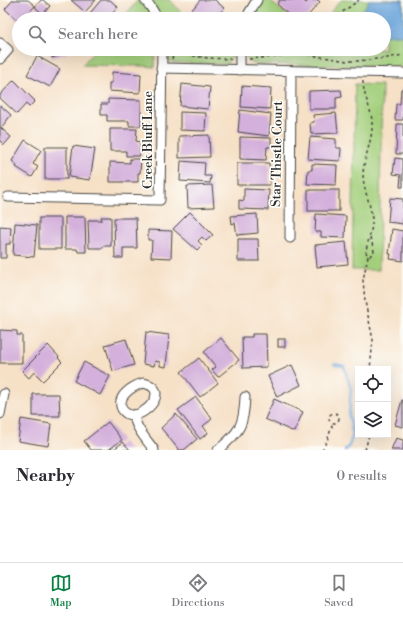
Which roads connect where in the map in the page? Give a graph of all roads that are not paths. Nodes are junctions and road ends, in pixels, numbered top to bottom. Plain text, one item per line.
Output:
1 (145, 0) edge
2 (257, 0) edge
3 (154, 12) edge
4 (251, 12) edge
5 (0, 43) edge
6 (162, 56) edge
7 (240, 56) edge
8 (0, 59) edge
9 (161, 68) junction
10 (240, 70) junction
11 (291, 71) junction
12 (403, 73) edge
13 (8, 198) dead end
14 (290, 238) dead end
15 (4, 394) dead end
16 (245, 397) dead end
17 (0, 414) edge
18 (134, 416) dead end
19 (154, 450) edge
20 (218, 450) edge

1 - 3 street
2 - 4 street
5 - 8 street
6 - 9 street, Creek Bluff Lane
7 - 10 street
9 - 10 street
9 - 13 street, Creek Bluff Lane
10 - 11 street
11 - 12 street
11 - 14 street, Star Thistle Court
15 - 17 street
16 - 20 street
18 - 19 street

